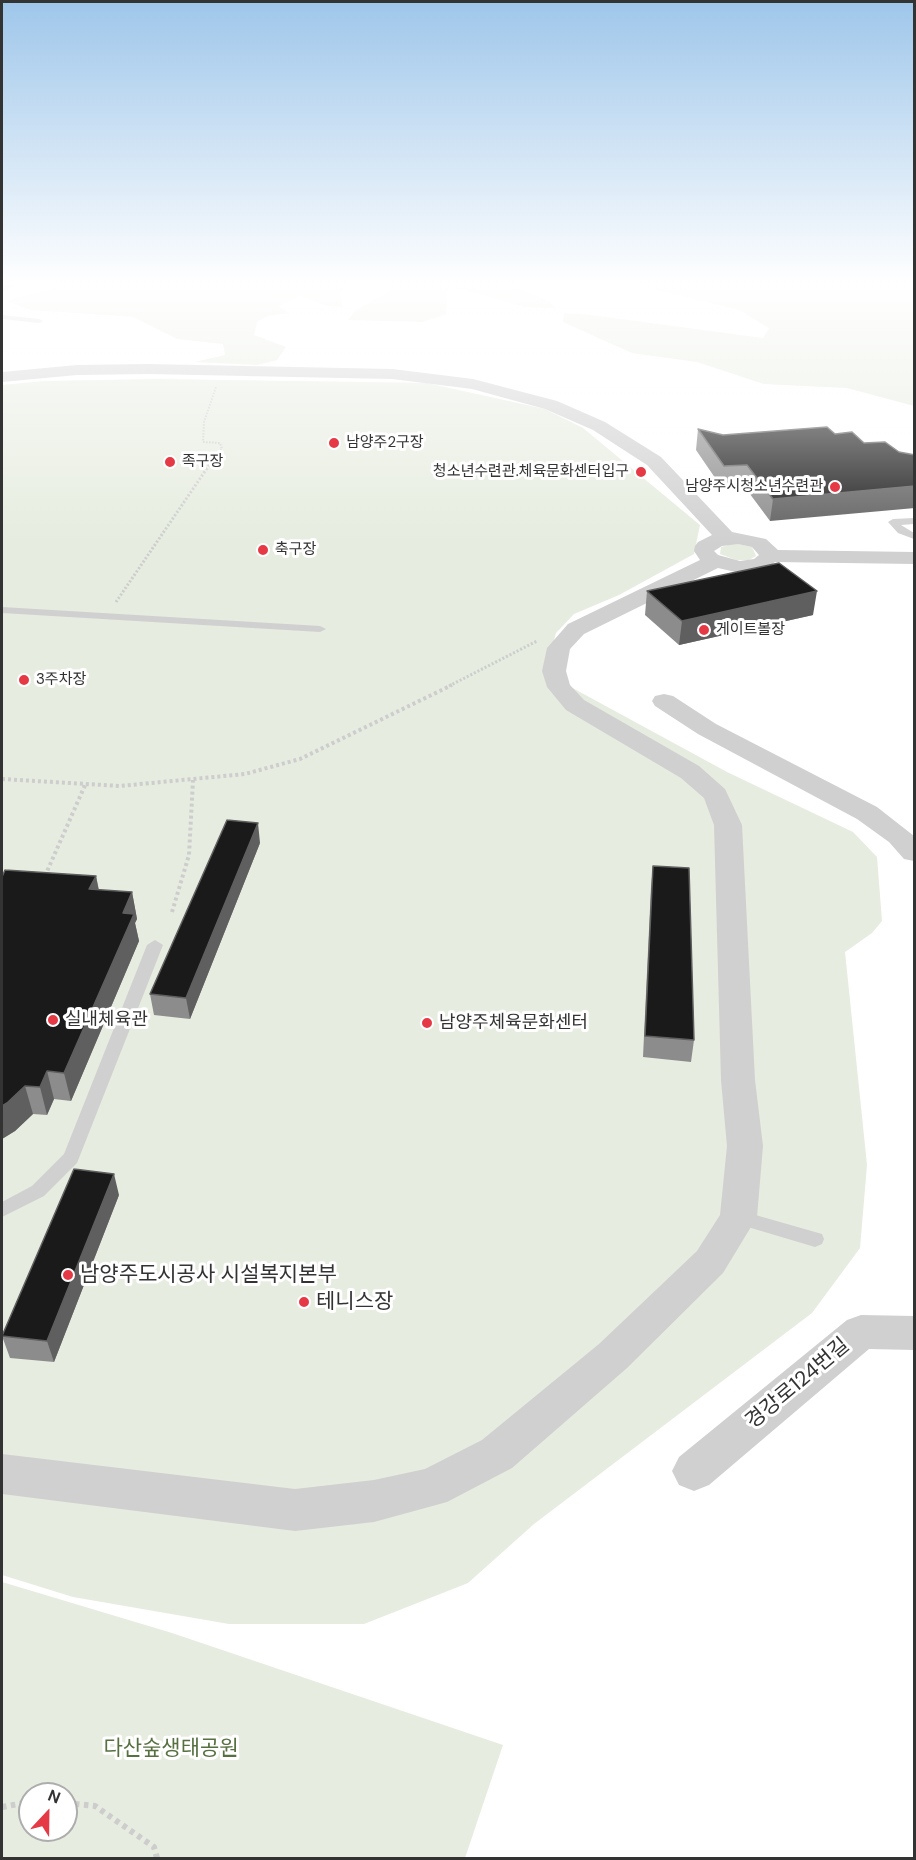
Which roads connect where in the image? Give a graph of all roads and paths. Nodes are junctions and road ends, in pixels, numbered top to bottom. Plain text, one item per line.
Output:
1 (226, 371) edge
2 (58, 372) edge
3 (270, 372) edge
4 (2, 377) edge
5 (915, 521) edge
6 (915, 536) edge
7 (721, 550) junction
8 (770, 556) junction
9 (915, 558) edge
10 (2, 610) edge
11 (106, 618) junction
12 (320, 629) dead end
13 (563, 643) junction
14 (664, 701) dead end
15 (2, 778) edge
16 (193, 780) junction
17 (86, 783) junction
18 (915, 853) edge
19 (40, 886) edge
20 (172, 912) dead end
21 (155, 945) dead end
22 (2, 1210) edge
23 (738, 1217) junction
24 (815, 1239) dead end
25 (915, 1333) edge
26 (694, 1471) dead end
27 (2, 1474) edge
28 (18, 1804) edge
29 (78, 1804) edge
30 (2, 1807) edge
31 (157, 1858) edge

1 - 11 path
2 - 4 street
3 - 7 street
5 - 6 lane
7 - 8 street
7 - 8 street
7 - 13 street
8 - 9 street
10 - 11 lane
11 - 12 lane
13 - 16 path
13 - 23 street
14 - 18 street
15 - 17 path
16 - 17 path
16 - 20 path
17 - 19 path
21 - 22 lane
23 - 24 lane
23 - 27 street
25 - 26 street, 경강로124번길
28 - 30 path
29 - 31 path

